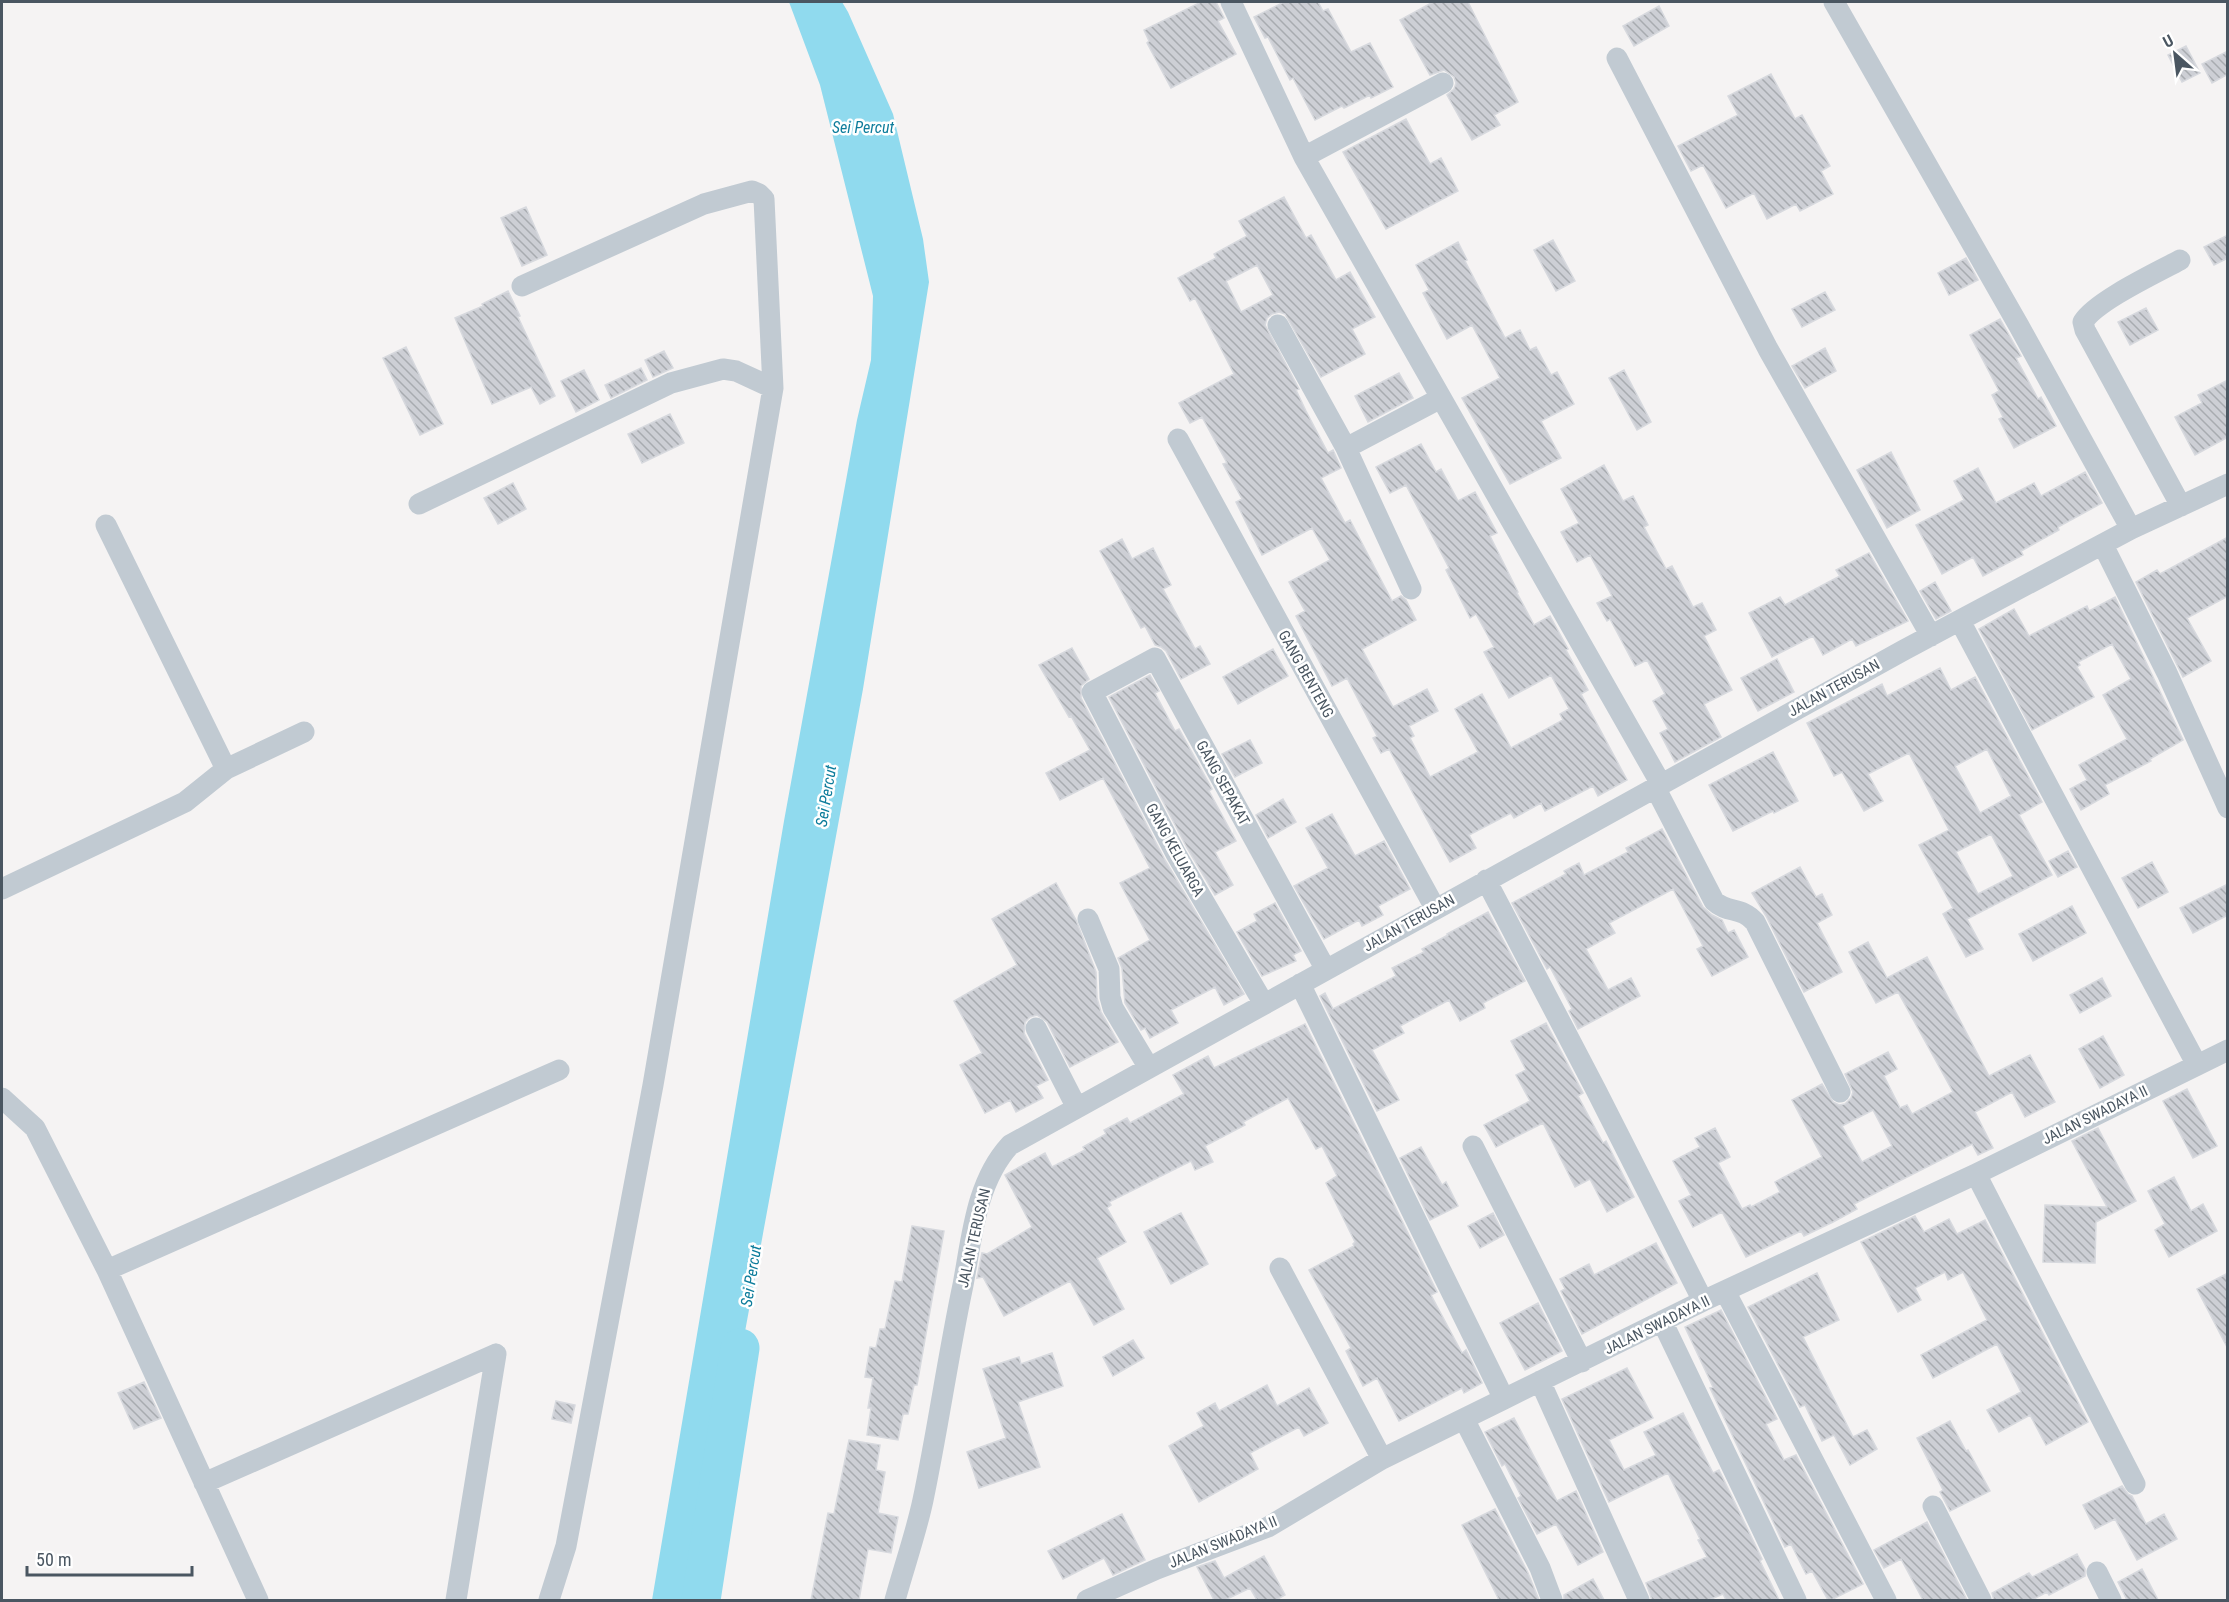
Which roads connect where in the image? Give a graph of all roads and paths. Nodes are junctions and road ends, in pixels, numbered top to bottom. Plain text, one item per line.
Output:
1 (1231, 2) edge
2 (1834, 2) edge
3 (1617, 58) dead end
4 (1443, 83) dead end
5 (1304, 157) junction
6 (2180, 260) dead end
7 (522, 286) dead end
8 (1278, 325) dead end
9 (773, 388) junction
10 (1441, 398) junction
11 (1178, 439) dead end
12 (1346, 448) junction
13 (2228, 484) edge
14 (419, 504) dead end
15 (2181, 506) junction
16 (106, 525) dead end
17 (2131, 529) junction
18 (2103, 545) junction
19 (1411, 589) dead end
20 (1960, 621) junction
21 (1931, 636) junction
22 (1092, 692) joint
23 (304, 732) dead end
24 (226, 769) junction
25 (1658, 786) junction
26 (2228, 808) edge
27 (1486, 880) junction
28 (2, 889) edge
29 (1435, 908) junction
30 (1088, 919) dead end
31 (1326, 970) junction
32 (1300, 984) junction
33 (1264, 1004) junction
34 (1036, 1028) dead end
35 (2228, 1050) edge
36 (2197, 1065) junction
37 (1149, 1068) junction
38 (559, 1070) dead end
39 (1840, 1092) dead end
40 (2, 1098) edge
41 (1077, 1108) junction
42 (1473, 1146) dead end
43 (1976, 1174) junction
44 (1280, 1268) dead end
45 (107, 1270) junction
46 (1725, 1292) junction
47 (1703, 1301) junction
48 (1662, 1321) junction
49 (1582, 1362) junction
50 (1540, 1381) junction
51 (1504, 1399) junction
52 (1464, 1419) junction
53 (1382, 1460) junction
54 (204, 1483) junction
55 (2135, 1484) dead end
56 (1933, 1506) dead end
57 (2097, 1572) dead end
58 (258, 1600) edge
59 (456, 1600) edge
60 (549, 1600) edge
61 (895, 1600) edge
62 (1087, 1600) edge
63 (1552, 1600) edge
64 (1639, 1600) edge
65 (1796, 1600) edge
66 (1886, 1600) edge
67 (1981, 1600) edge
68 (2111, 1600) edge

1 - 5 street
2 - 17 street
3 - 21 street
4 - 5 street
5 - 10 street
6 - 15 street
7 - 9 street
8 - 12 street
9 - 14 street
9 - 60 street
10 - 12 street
10 - 25 street
11 - 29 street, GANG BENTENG
12 - 19 street
13 - 15 street, JALAN TERUSAN
15 - 17 street, JALAN TERUSAN
16 - 24 street
17 - 18 street, JALAN TERUSAN
18 - 20 street, JALAN TERUSAN
18 - 26 street
20 - 21 street, JALAN TERUSAN
20 - 36 street
21 - 25 street, JALAN TERUSAN
22 - 31 street, GANG SEPAKAT
22 - 33 street, GANG KELUARGA
23 - 24 street
24 - 28 street
25 - 27 street, JALAN TERUSAN
25 - 39 street
27 - 29 street, JALAN TERUSAN
27 - 47 street
29 - 31 street, JALAN TERUSAN
30 - 37 street
31 - 32 street, JALAN TERUSAN
32 - 33 street, JALAN TERUSAN
32 - 51 street
33 - 37 street, JALAN TERUSAN
34 - 41 street
35 - 36 street, JALAN SWADAYA II
36 - 43 street, JALAN SWADAYA II
37 - 41 street, JALAN TERUSAN
38 - 45 street
40 - 45 street
41 - 61 street, JALAN TERUSAN
42 - 49 street
43 - 46 street, JALAN SWADAYA II
43 - 55 street
44 - 53 street
45 - 54 street
46 - 47 street, JALAN SWADAYA II
46 - 66 street
47 - 48 street, JALAN SWADAYA II
48 - 49 street, JALAN SWADAYA II
48 - 65 street
49 - 50 street, JALAN SWADAYA II
50 - 51 street, JALAN SWADAYA II
50 - 64 street
51 - 52 street, JALAN SWADAYA II
52 - 53 street, JALAN SWADAYA II
52 - 63 street
53 - 62 street, JALAN SWADAYA II
54 - 58 street
54 - 59 street
56 - 67 street
57 - 68 street

